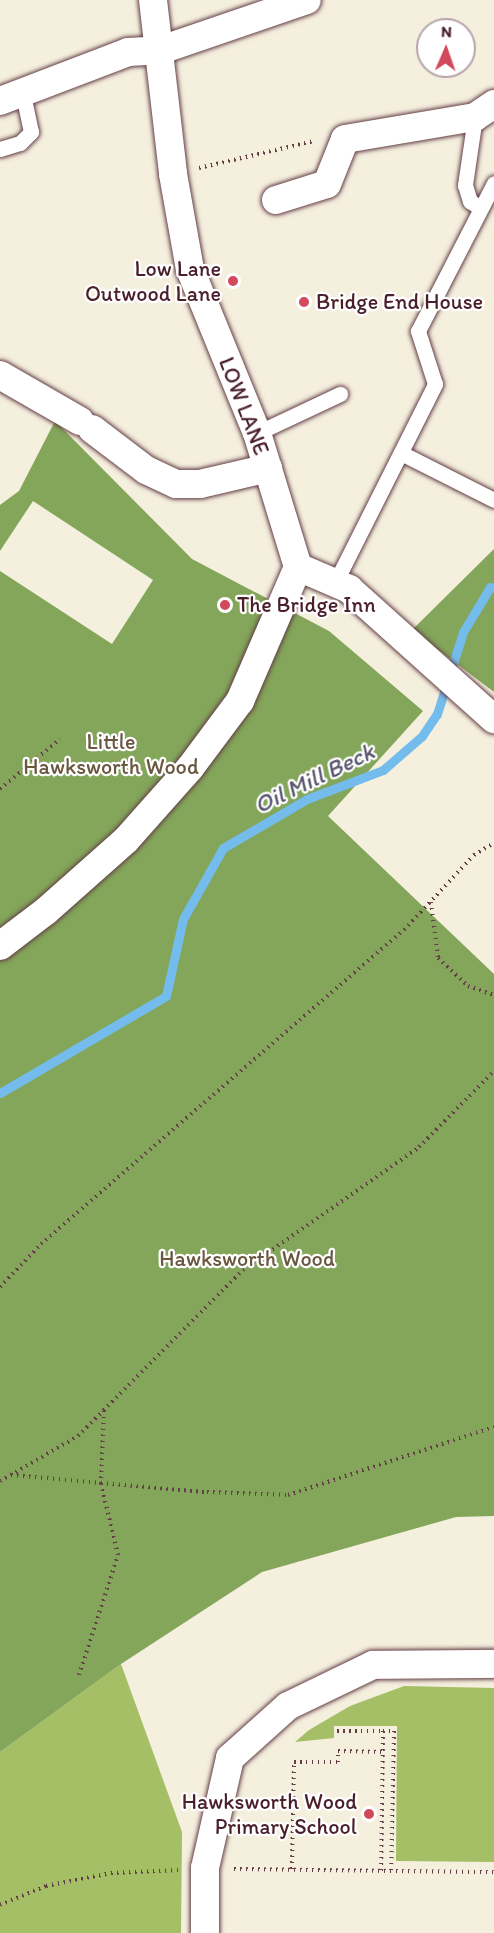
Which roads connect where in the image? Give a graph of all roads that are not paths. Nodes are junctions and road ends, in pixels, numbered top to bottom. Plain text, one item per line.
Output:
1 (153, 0) edge
2 (307, 0) edge
3 (161, 50) junction
4 (12, 97) edge
5 (485, 110) edge
6 (0, 149) edge
7 (494, 183) edge
8 (276, 200) dead end
9 (480, 208) junction
10 (0, 375) edge
11 (340, 394) dead end
12 (257, 433) junction
13 (401, 453) junction
14 (268, 468) junction
15 (494, 500) edge
16 (298, 567) junction
17 (335, 583) junction
18 (488, 713) edge
19 (0, 946) edge
20 (494, 1664) edge
21 (205, 1933) edge

1 - 3 street, LOW LANE
2 - 3 street
3 - 4 street
3 - 12 street, LOW LANE
4 - 6 lane
5 - 8 street
5 - 9 lane
7 - 9 lane
9 - 13 lane
10 - 14 street
11 - 12 lane
12 - 14 street, LOW LANE
13 - 15 lane
13 - 17 lane
14 - 16 street, LOW LANE
16 - 17 street
16 - 19 street
17 - 18 street
20 - 21 street

